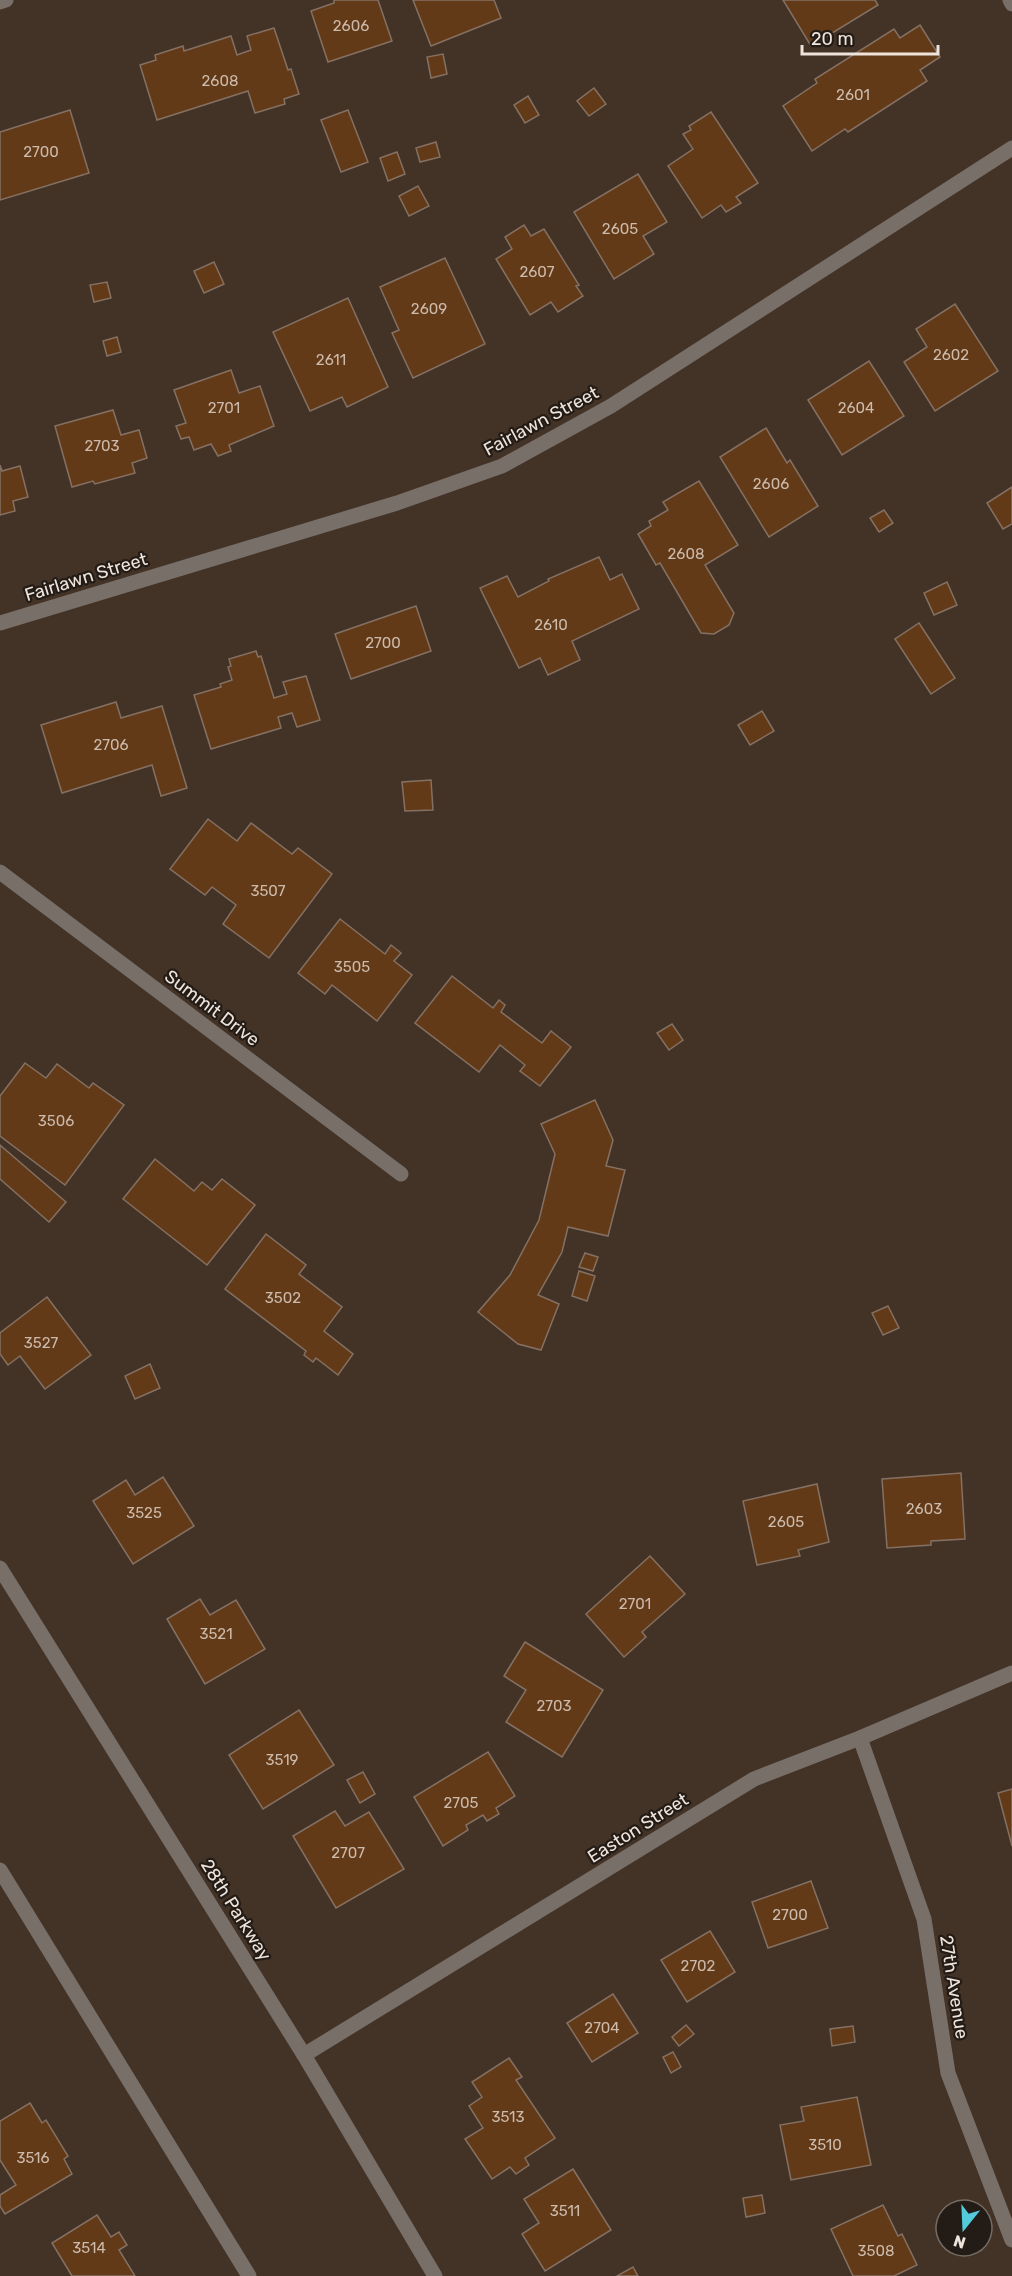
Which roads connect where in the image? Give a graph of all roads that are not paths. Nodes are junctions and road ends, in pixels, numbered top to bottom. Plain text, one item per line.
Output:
1 (6, 0) edge
2 (0, 2) edge
3 (1012, 148) edge
4 (0, 623) edge
5 (0, 872) edge
6 (401, 1174) dead end
7 (0, 1568) edge
8 (1012, 1673) edge
9 (860, 1738) junction
10 (0, 1870) edge
11 (304, 2055) junction
12 (1012, 2240) edge
13 (249, 2276) edge
14 (435, 2276) edge

1 - 2 street
3 - 4 street, Fairlawn Street
5 - 6 street, Summit Drive
7 - 11 street, 28th Parkway
8 - 9 street, Easton Street
9 - 11 street, Easton Street
9 - 12 street, 27th Avenue
10 - 13 street
11 - 14 street, 28th Parkway

